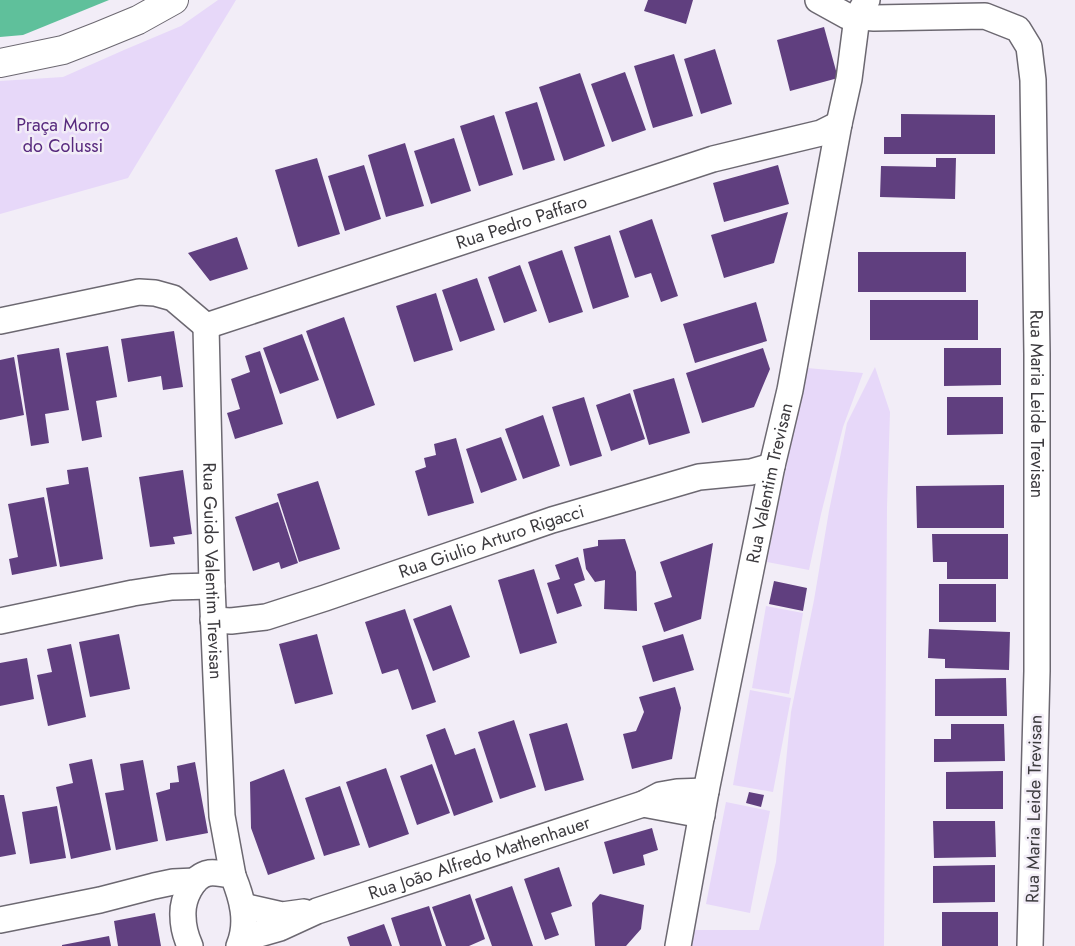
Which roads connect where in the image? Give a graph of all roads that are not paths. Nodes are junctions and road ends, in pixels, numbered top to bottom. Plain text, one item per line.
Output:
1 (174, 0) edge
2 (818, 0) edge
3 (862, 9) edge
4 (0, 63) edge
5 (839, 124) junction
6 (0, 321) edge
7 (206, 326) junction
8 (772, 466) junction
9 (212, 586) junction
10 (213, 620) junction
11 (0, 621) edge
12 (706, 791) junction
13 (643, 804) junction
14 (702, 815) junction
15 (222, 816) junction
16 (232, 876) junction
17 (201, 877) junction
18 (100, 900) junction
19 (243, 906) junction
20 (317, 911) junction
21 (183, 915) junction
22 (0, 920) edge
23 (241, 943) edge
24 (190, 946) edge
25 (678, 946) edge
26 (1030, 946) edge

1 - 4 street
2 - 3 street, Rua Maria Leide Trevisan
3 - 5 street, Rua Valentim Trevisan
3 - 26 street, Rua Maria Leide Trevisan
5 - 7 street, Rua Pedro Paffaro
5 - 8 street, Rua Valentim Trevisan
6 - 7 street
7 - 9 street, Rua Guido Valentim Trevisan
8 - 10 street, Rua Giulio Arturo Rigacci
8 - 12 street, Rua Valentim Trevisan
9 - 10 street, Rua Guido Valentim Trevisan
9 - 11 street
10 - 15 street, Rua Guido Valentim Trevisan
12 - 13 street, Rua João Alfredo Mathenhauer
12 - 14 street, Rua Valentim Trevisan
13 - 14 street, Rua João Alfredo Mathenhauer
13 - 20 street, Rua João Alfredo Mathenhauer
14 - 25 street, Rua Valentim Trevisan
15 - 16 street, Rua Guido Valentim Trevisan
15 - 17 street, Rua Guido Valentim Trevisan
16 - 17 street
16 - 19 street, Rua Guido Valentim Trevisan
17 - 18 street
17 - 21 street, Rua Guido Valentim Trevisan
18 - 21 street
18 - 22 street
19 - 20 street, Rua João Alfredo Mathenhauer
19 - 23 street, Rua Guido Valentim Trevisan
20 - 23 street, Rua João Alfredo Mathenhauer
21 - 24 street

